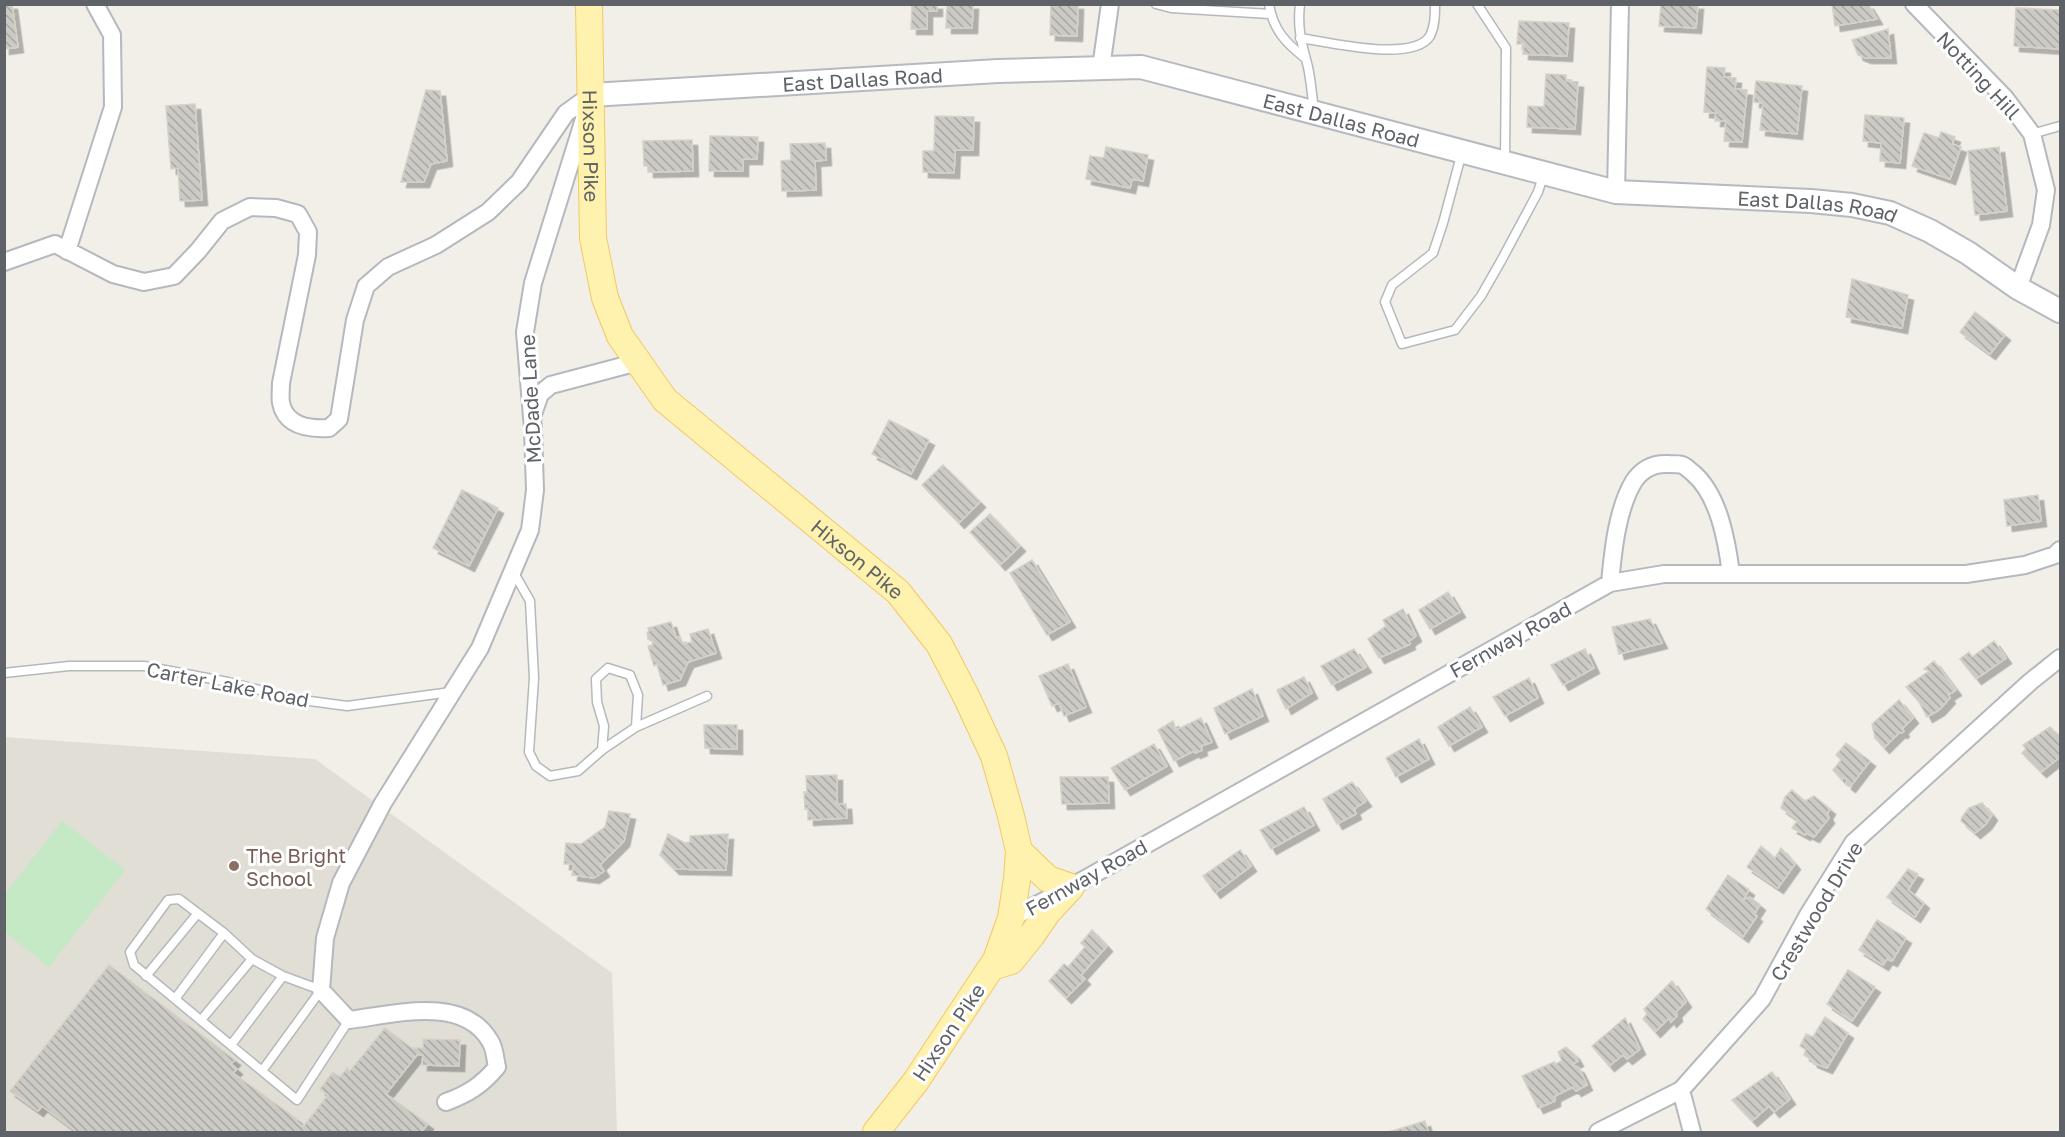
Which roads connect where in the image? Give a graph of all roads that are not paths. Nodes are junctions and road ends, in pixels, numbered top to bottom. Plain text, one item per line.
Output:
1 (95, 4) edge
2 (589, 4) edge
3 (1110, 4) edge
4 (1156, 4) edge
5 (1269, 4) edge
6 (1299, 4) edge
7 (1436, 4) edge
8 (1477, 4) edge
9 (1620, 4) edge
10 (1914, 4) edge
11 (1270, 14) junction
12 (1300, 38) junction
13 (1305, 58) junction
14 (1101, 68) junction
15 (591, 95) junction
16 (1314, 112) junction
17 (2061, 126) edge
18 (2032, 134) junction
19 (1462, 151) junction
20 (1505, 162) junction
21 (1544, 173) junction
22 (1616, 192) junction
23 (67, 251) junction
24 (4, 262) edge
25 (2018, 288) junction
26 (2061, 311) edge
27 (638, 362) junction
28 (532, 416) junction
29 (2061, 550) edge
30 (514, 573) junction
31 (1731, 574) junction
32 (1610, 583) junction
33 (2061, 658) edge
34 (4, 673) edge
35 (452, 692) junction
36 (707, 696) dead end
37 (636, 727) junction
38 (602, 750) junction
39 (1019, 851) junction
40 (1071, 887) junction
41 (198, 914) junction
42 (1011, 918) junction
43 (224, 933) junction
44 (252, 959) junction
45 (992, 967) junction
46 (146, 976) junction
47 (283, 976) junction
48 (321, 990) junction
49 (175, 999) junction
50 (201, 1020) junction
51 (349, 1020) junction
52 (231, 1045) junction
53 (262, 1071) junction
54 (1681, 1090) junction
55 (446, 1102) dead end
56 (876, 1132) edge
57 (1598, 1132) edge
58 (1692, 1132) edge

1 - 23 street
2 - 15 main road, Hixson Pike
3 - 14 street
4 - 11 lane
5 - 11 lane
6 - 12 lane
7 - 12 lane
8 - 20 lane
9 - 22 street
10 - 18 street, Notting Hill
11 - 13 lane
12 - 13 lane
13 - 16 lane
14 - 15 street, East Dallas Road
14 - 16 street, East Dallas Road
15 - 23 street
15 - 27 main road, Hixson Pike
15 - 28 street, McDade Lane
16 - 19 street, East Dallas Road
17 - 18 lane
18 - 25 street, Notting Hill
19 - 20 street, East Dallas Road
19 - 21 lane
20 - 21 street, East Dallas Road
21 - 22 street, East Dallas Road
22 - 25 street, East Dallas Road
23 - 24 street
25 - 26 street, East Dallas Road
27 - 28 street
27 - 39 main road, Hixson Pike
28 - 30 street, McDade Lane
29 - 31 street, Fernway Road
30 - 35 street, McDade Lane
30 - 38 lane
31 - 32 street, Fernway Road
31 - 32 street
32 - 40 street, Fernway Road
33 - 54 street, Crestwood Drive
34 - 35 lane, Carter Lake Road
35 - 48 street, McDade Lane
36 - 37 lane
37 - 38 lane
37 - 38 lane
39 - 40 main road
39 - 42 main road, Hixson Pike
40 - 42 street, Fernway Road
40 - 45 main road
41 - 43 lane
41 - 46 lane
41 - 46 lane
42 - 45 main road, Hixson Pike
43 - 44 lane
43 - 49 lane
44 - 47 lane
44 - 50 lane
45 - 56 main road, Hixson Pike
46 - 49 lane
47 - 48 lane
47 - 52 lane
48 - 51 street
48 - 53 lane
49 - 50 lane
50 - 52 lane
51 - 53 lane
51 - 55 street
52 - 53 lane
54 - 57 street, Crestwood Drive
54 - 58 street

